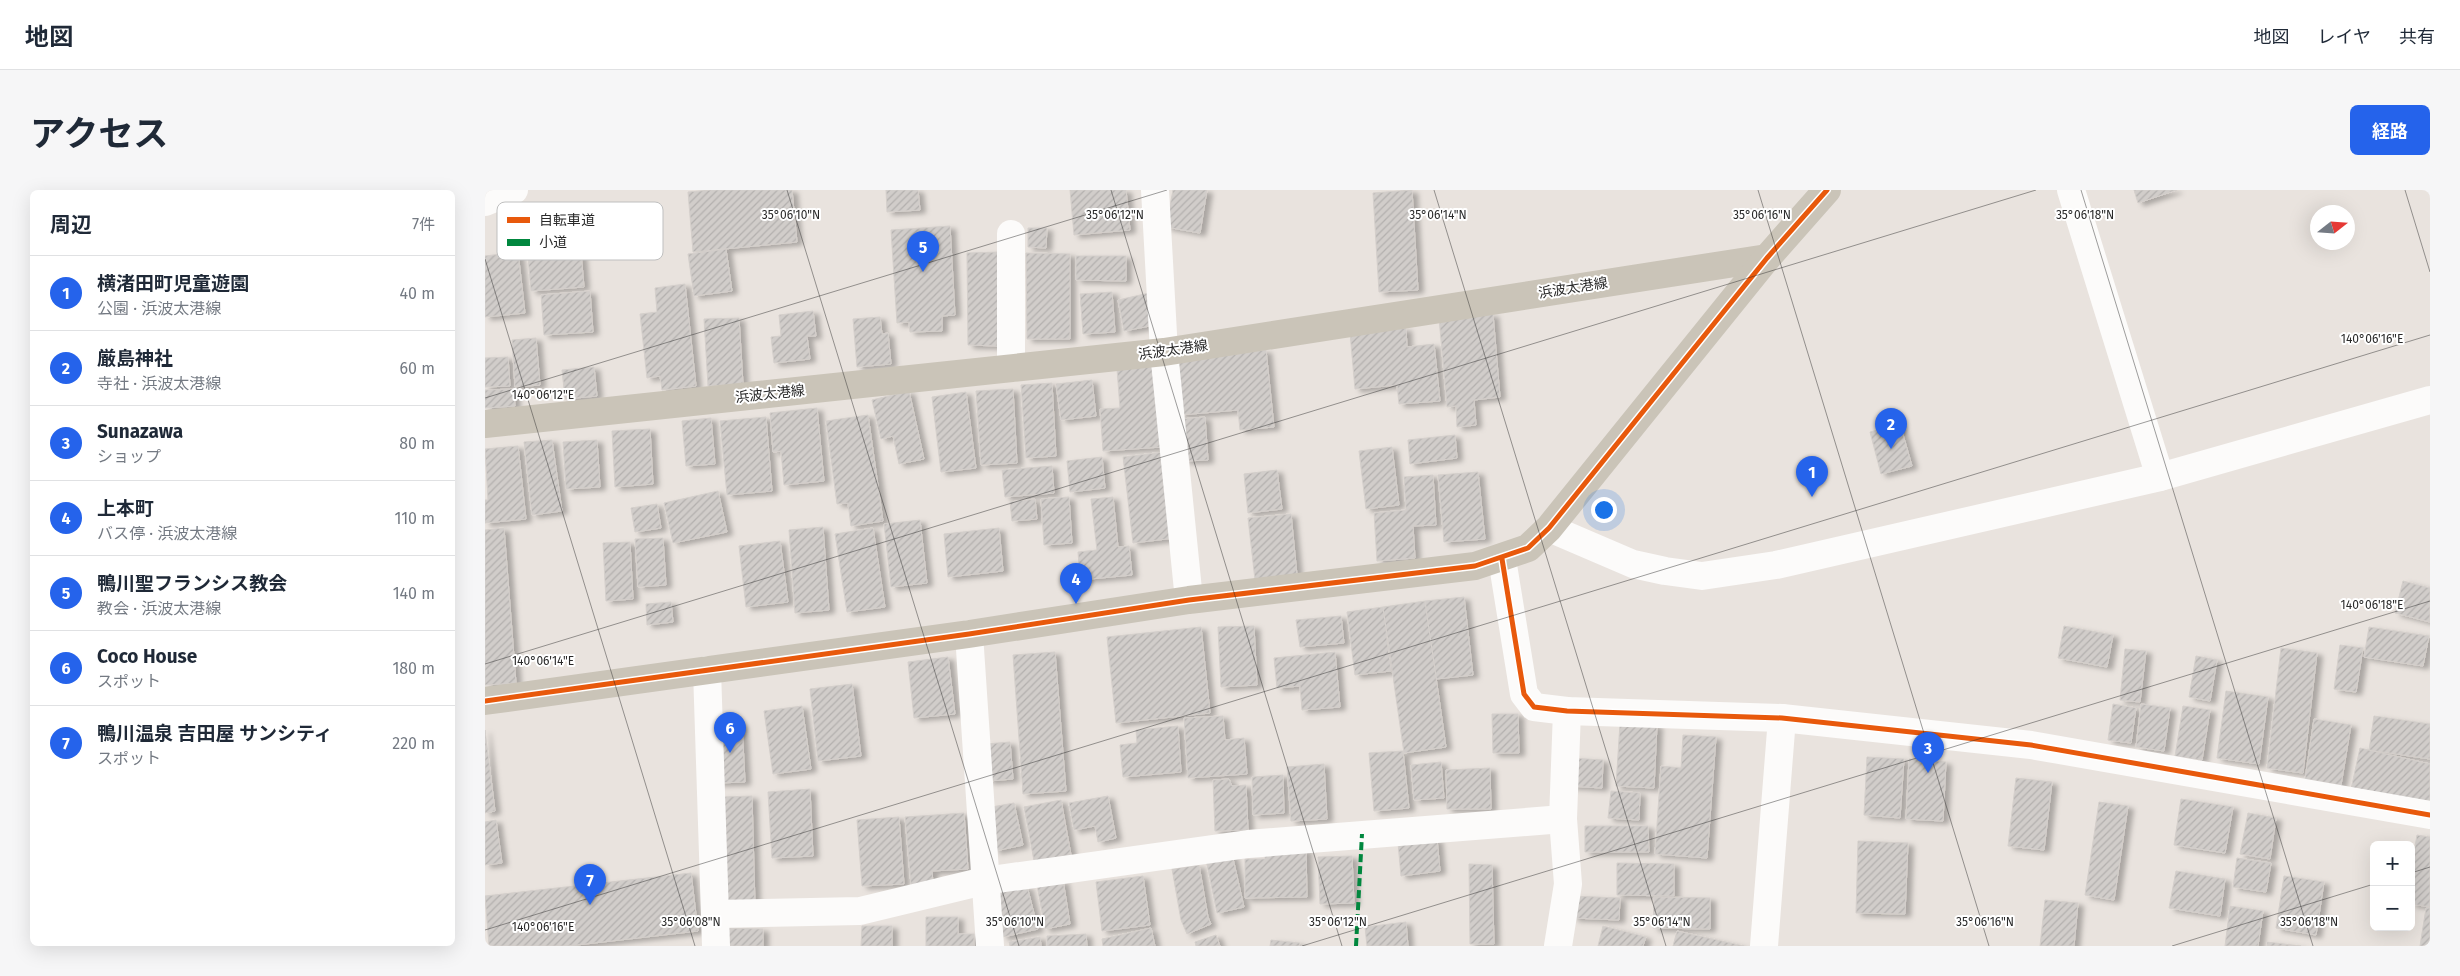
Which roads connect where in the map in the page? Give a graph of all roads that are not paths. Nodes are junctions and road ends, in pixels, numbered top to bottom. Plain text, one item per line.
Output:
1 (514, 190) edge
2 (1155, 190) edge
3 (1827, 190) edge
4 (2071, 190) edge
5 (485, 202) edge
6 (1011, 234) dead end
7 (1767, 258) junction
8 (1164, 352) junction
9 (1011, 368) junction
10 (2430, 400) edge
11 (485, 424) edge
12 (2161, 477) junction
13 (1549, 528) junction
14 (1502, 558) junction
15 (1189, 600) junction
16 (969, 634) junction
17 (707, 670) junction
18 (485, 701) edge
19 (1567, 712) junction
20 (1782, 718) junction
21 (2430, 815) edge
22 (1563, 820) junction
23 (985, 882) junction
24 (716, 914) junction
25 (716, 946) edge
26 (990, 946) edge
27 (1558, 946) edge
28 (1763, 946) edge

1 - 5 street
2 - 8 street
3 - 7 main road
4 - 12 street
6 - 9 street
7 - 8 main road, 浜波太港線
7 - 13 main road
8 - 9 main road, 浜波太港線
8 - 15 street
9 - 11 main road, 浜波太港線
10 - 12 street
12 - 13 street
13 - 14 main road
14 - 15 main road
14 - 19 street
15 - 16 main road
16 - 17 main road
16 - 23 street
17 - 18 main road
17 - 24 street
19 - 20 street
19 - 22 street
20 - 21 street
20 - 28 street
22 - 23 street
22 - 27 street
23 - 24 street
23 - 26 street
24 - 25 street

